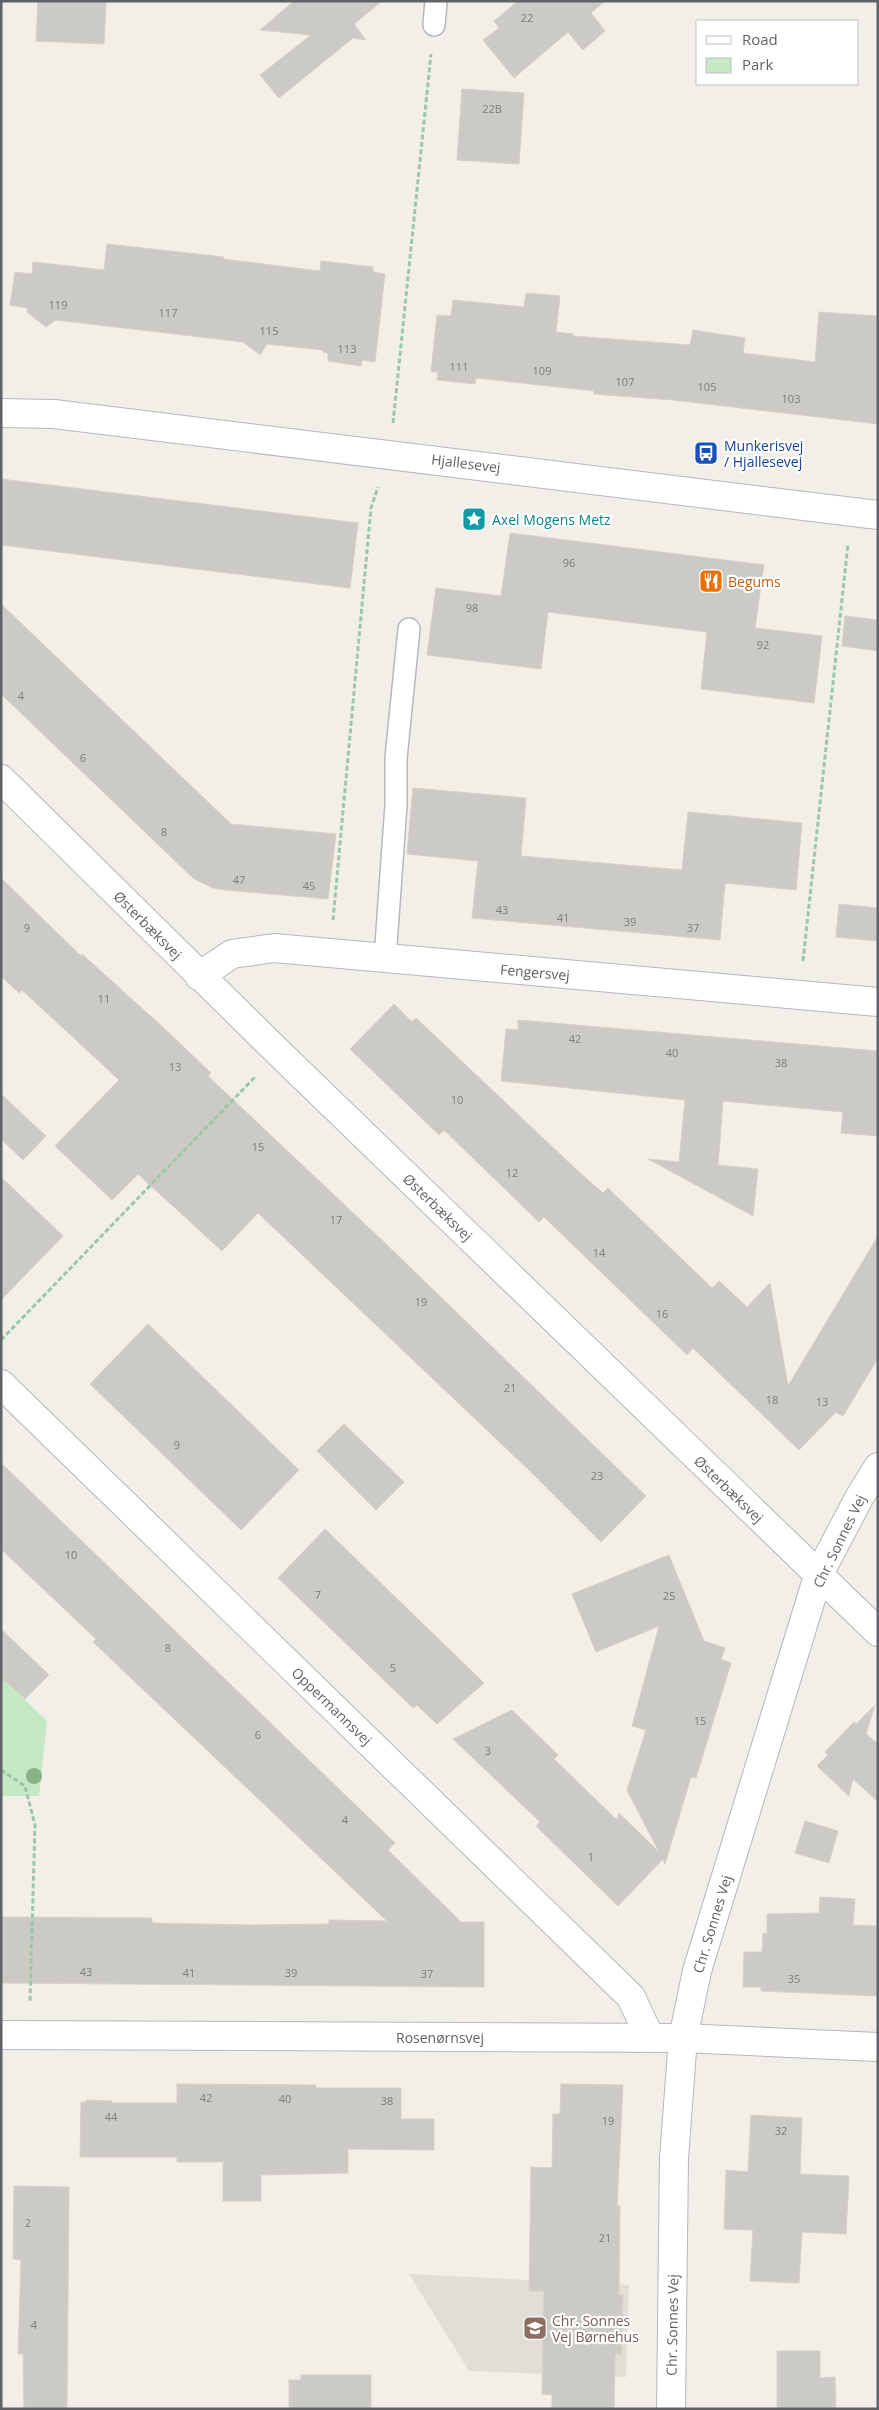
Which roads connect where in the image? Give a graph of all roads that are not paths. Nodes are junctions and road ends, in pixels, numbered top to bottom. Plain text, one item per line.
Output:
1 (436, 1) edge
2 (434, 25) dead end
3 (1, 401) edge
4 (1, 412) edge
5 (54, 414) junction
6 (865, 513) edge
7 (408, 629) dead end
8 (1, 779) edge
9 (385, 959) junction
10 (199, 976) junction
11 (878, 1002) edge
12 (1, 1384) edge
13 (878, 1467) edge
14 (868, 1500) edge
15 (818, 1576) junction
16 (878, 1632) edge
17 (1, 2035) edge
18 (650, 2038) junction
19 (683, 2038) junction
20 (878, 2047) edge
21 (671, 2409) edge

1 - 2 lane
3 - 5 street, Hjallesevej
4 - 5 street, Hjallesevej
5 - 6 street, Hjallesevej
7 - 9 lane
8 - 10 street, Østerbæksvej
9 - 10 street, Fengersvej
9 - 11 street, Fengersvej
10 - 15 street, Østerbæksvej
12 - 18 street, Oppermannsvej
13 - 14 street, Chr. Sonnes Vej
14 - 15 street, Chr. Sonnes Vej
15 - 16 street, Østerbæksvej
15 - 19 street, Chr. Sonnes Vej
17 - 18 street, Rosenørnsvej
18 - 19 street, Rosenørnsvej
19 - 20 street, Rosenørnsvej
19 - 21 street, Chr. Sonnes Vej

